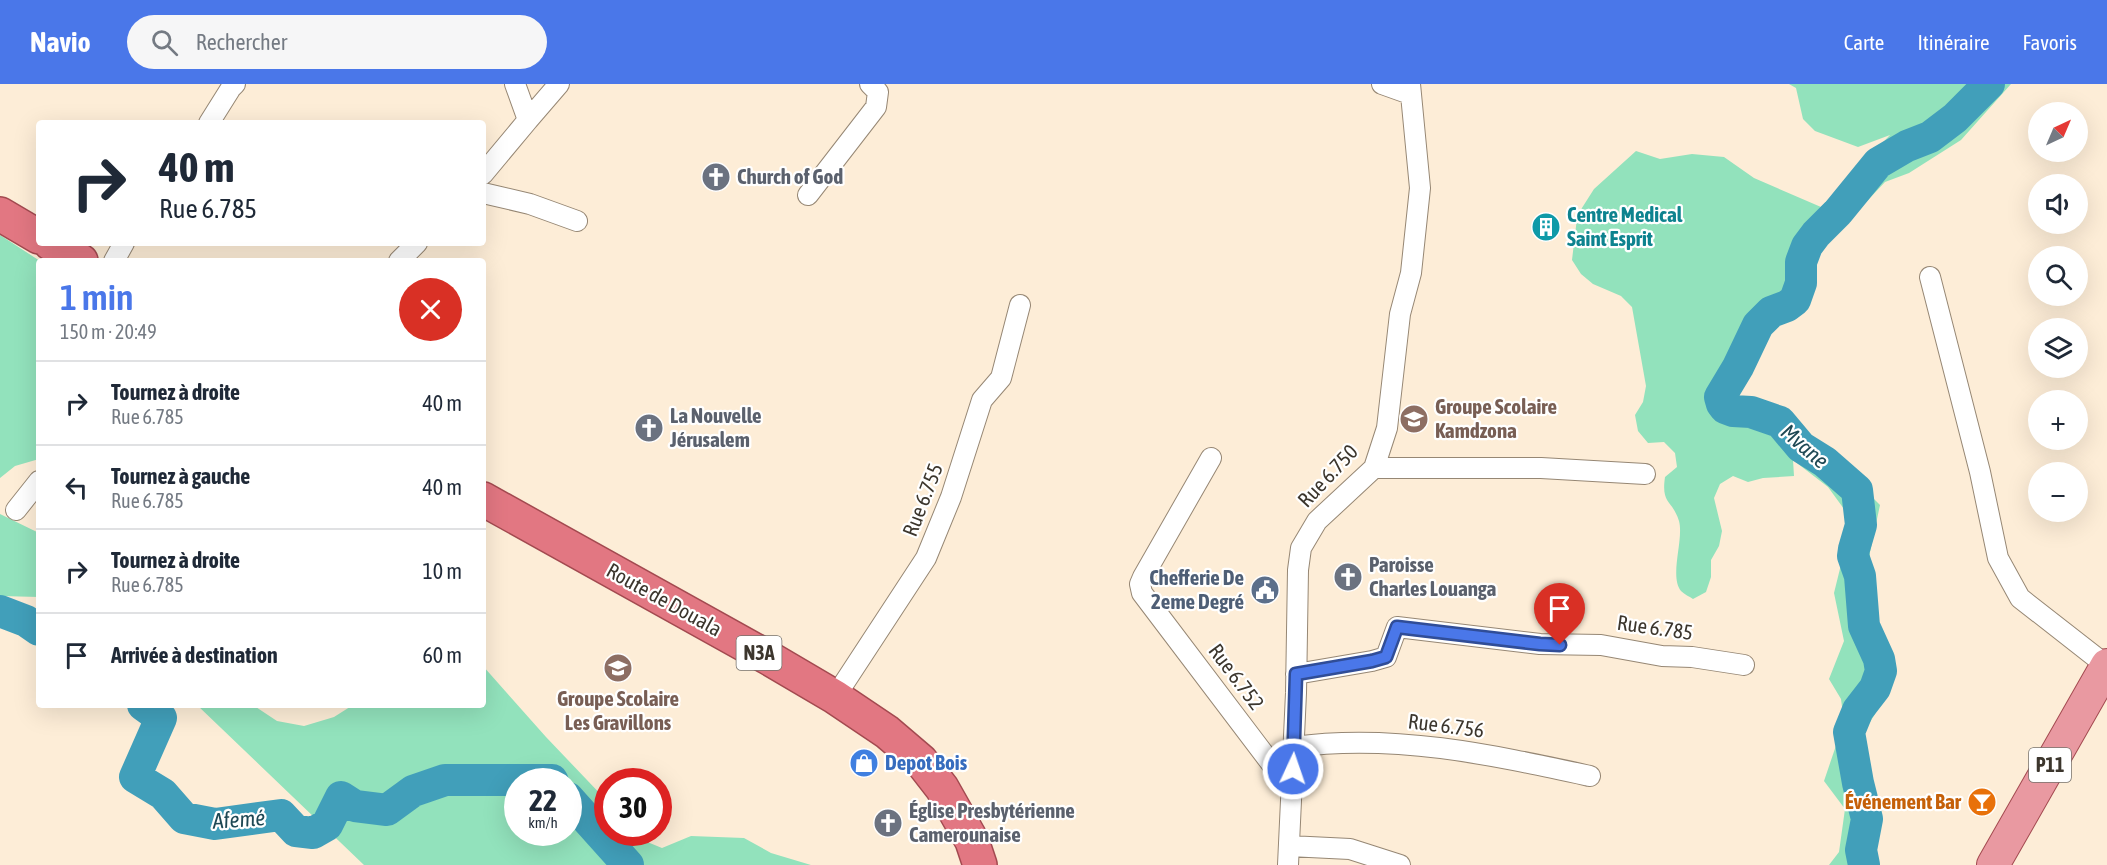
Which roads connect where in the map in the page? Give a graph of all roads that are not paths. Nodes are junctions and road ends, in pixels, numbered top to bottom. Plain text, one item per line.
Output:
1 (235, 84) edge
2 (515, 84) edge
3 (558, 84) edge
4 (870, 84) edge
5 (1382, 84) edge
6 (1410, 89) edge
7 (211, 120) edge
8 (528, 120) junction
9 (486, 170) edge
10 (486, 194) edge
11 (808, 195) dead end
12 (0, 214) edge
13 (577, 221) dead end
14 (36, 235) edge
15 (55, 246) edge
16 (414, 246) edge
17 (76, 258) edge
18 (402, 258) edge
19 (1930, 277) dead end
20 (1020, 305) dead end
21 (1211, 458) dead end
22 (1374, 468) junction
23 (1645, 474) dead end
24 (36, 485) edge
25 (486, 501) edge
26 (16, 510) dead end
27 (1744, 665) dead end
28 (2107, 666) edge
29 (1296, 674) junction
30 (835, 697) junction
31 (1294, 747) junction
32 (1590, 776) dead end
33 (1292, 790) junction
34 (1288, 856) edge
35 (980, 865) edge
36 (1400, 865) edge
37 (1993, 865) edge

1 - 7 street
2 - 8 street
3 - 8 street
4 - 11 street
5 - 6 street
6 - 22 street, Rue 6.750
8 - 9 street
10 - 13 street
12 - 14 highway
15 - 17 highway
16 - 18 street
19 - 28 street
20 - 30 street, Rue 6.755
21 - 33 street, Rue 6.752
22 - 23 street
22 - 29 street, Rue 6.750
24 - 26 street
25 - 30 highway, Route de Douala / N3A
27 - 29 street, Rue 6.785
28 - 37 main road, P11
29 - 31 street, Rue 6.750
30 - 35 highway, Route de Douala / N3A
31 - 32 street, Rue 6.756
31 - 33 street, Rue 6.750
33 - 34 street, Rue 6.750
34 - 36 street

